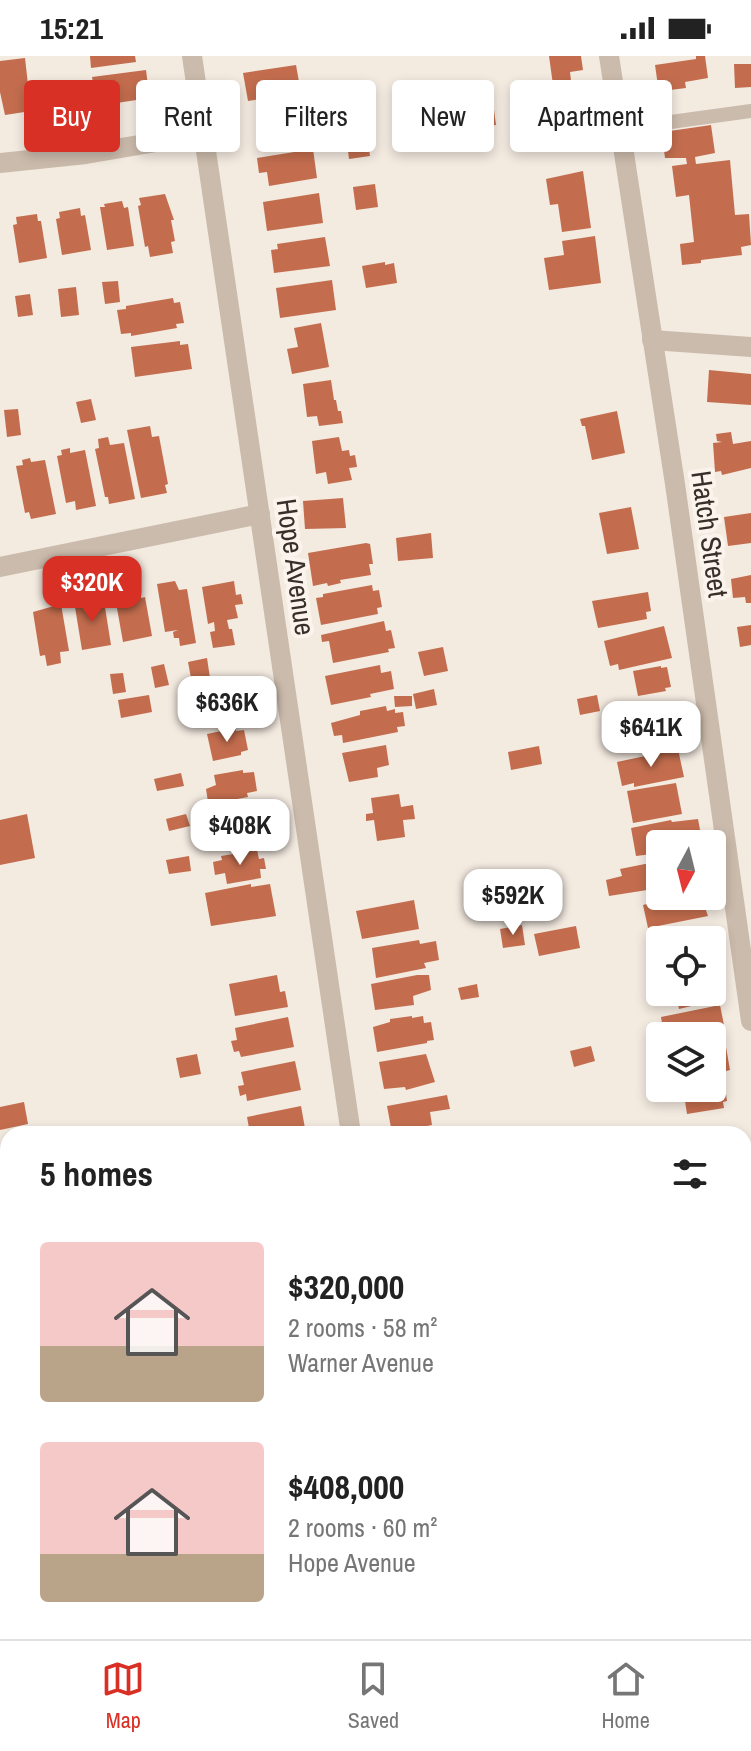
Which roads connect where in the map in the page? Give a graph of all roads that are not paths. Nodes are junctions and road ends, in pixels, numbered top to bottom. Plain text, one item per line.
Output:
1 (192, 56) edge
2 (609, 56) edge
3 (195, 80) edge
4 (613, 80) edge
5 (751, 111) edge
6 (672, 122) edge
7 (136, 145) edge
8 (206, 152) edge
9 (623, 152) edge
10 (0, 163) edge
11 (652, 340) junction
12 (751, 347) edge
13 (260, 514) junction
14 (0, 567) edge
15 (745, 937) edge
16 (751, 1021) edge
17 (350, 1126) edge

1 - 3 street, Hope Avenue
2 - 4 street, Hatch Street
5 - 6 lane
7 - 10 street
8 - 13 street, Hope Avenue
9 - 11 street, Hatch Street
11 - 12 street
11 - 15 street, Hatch Street
13 - 14 street
13 - 17 street, Hope Avenue
15 - 16 street, Hatch Street

